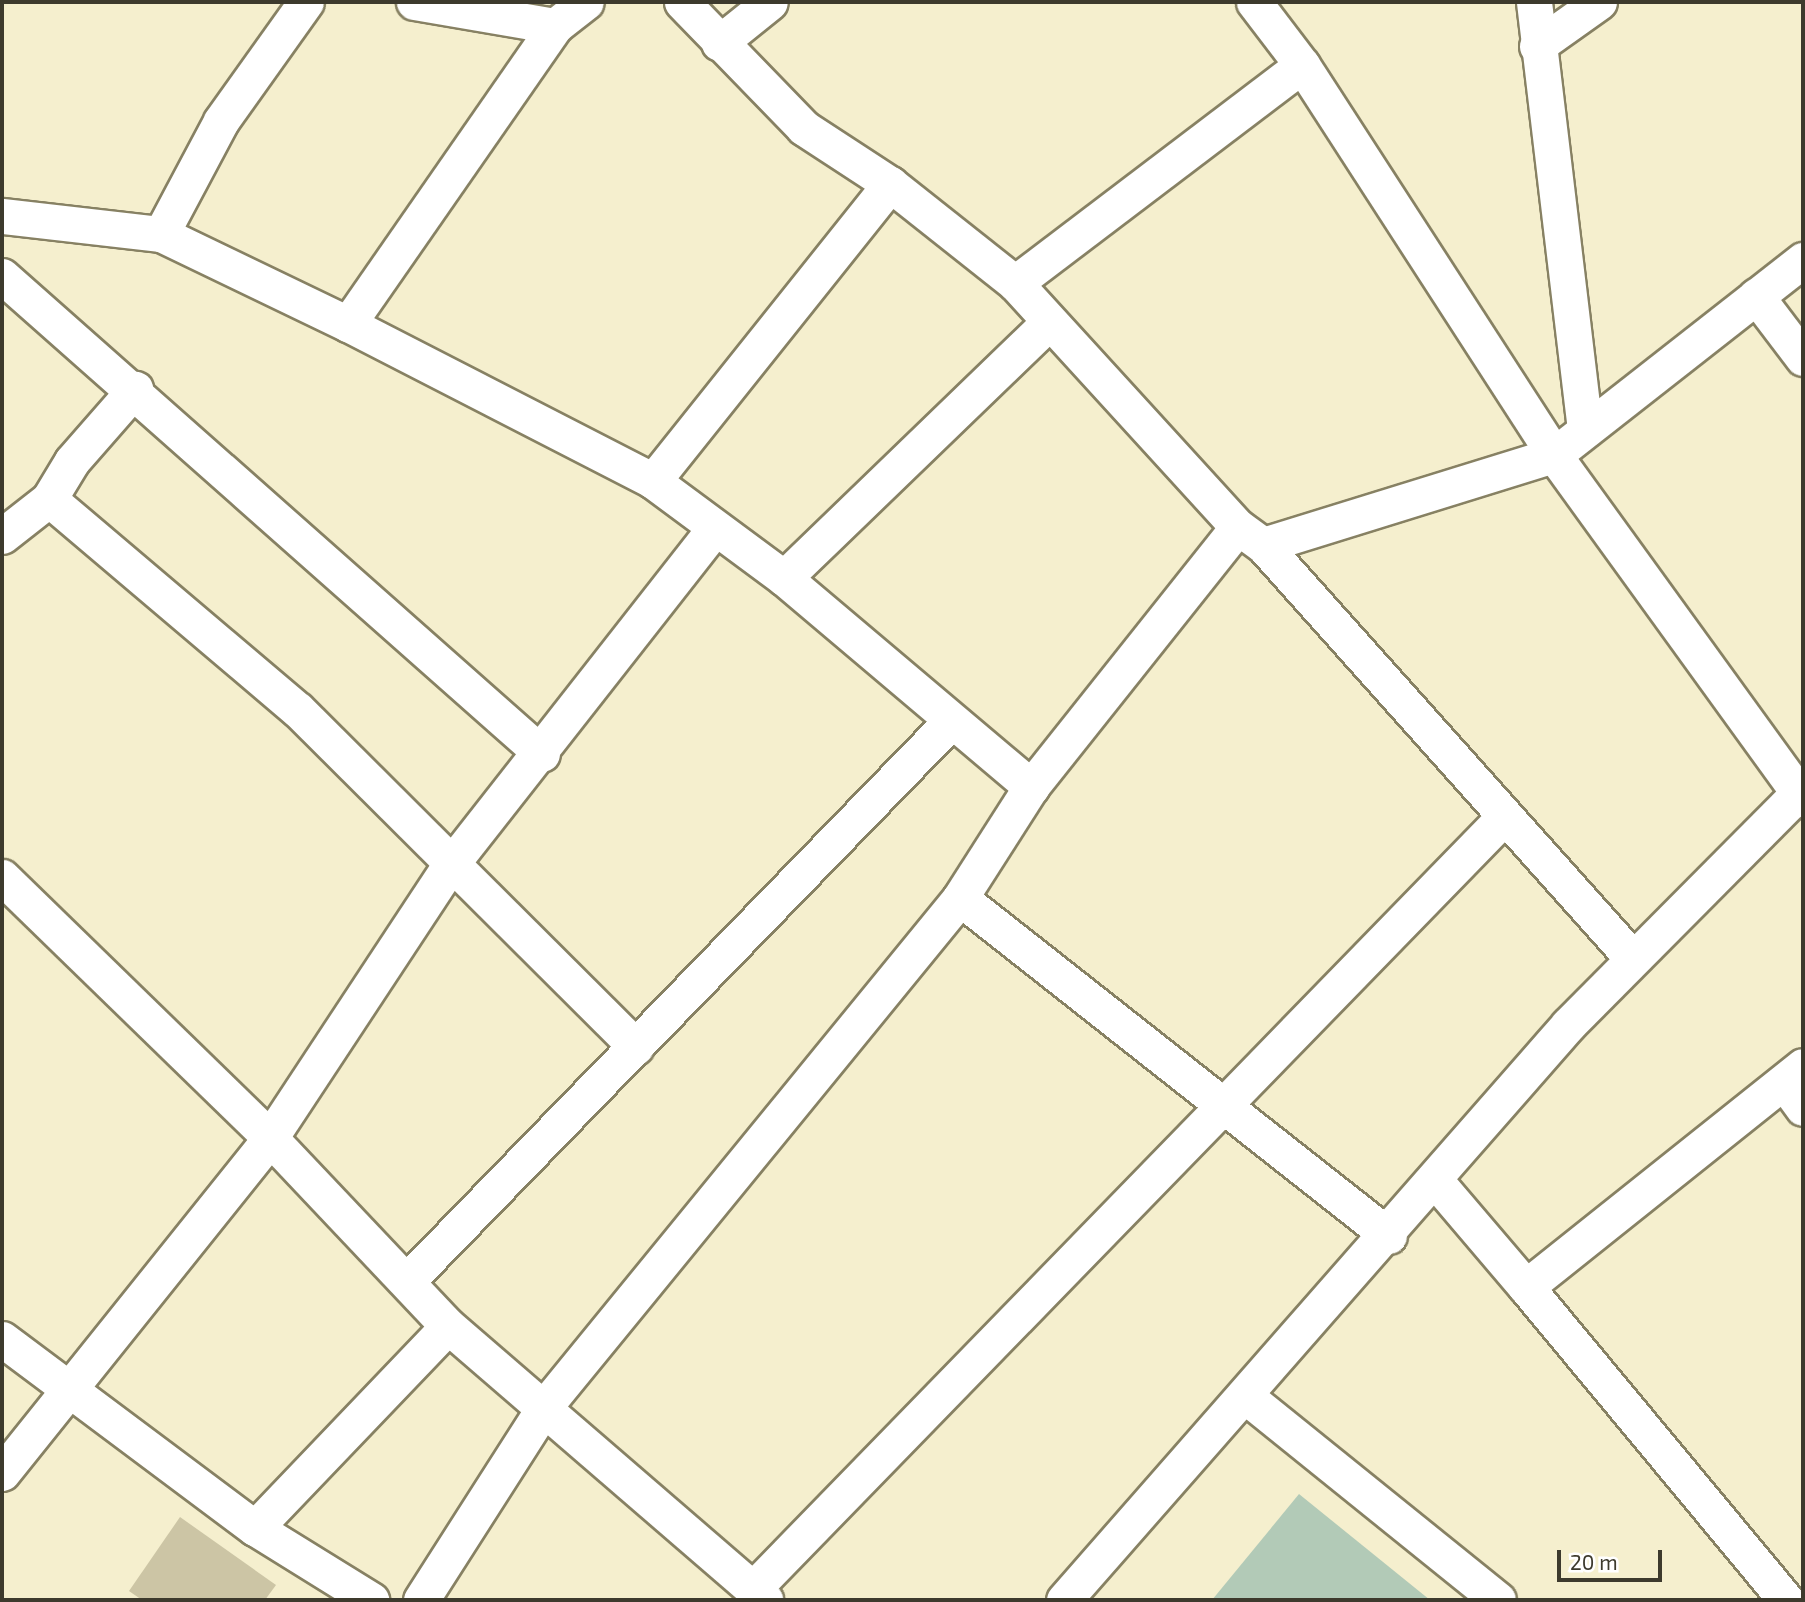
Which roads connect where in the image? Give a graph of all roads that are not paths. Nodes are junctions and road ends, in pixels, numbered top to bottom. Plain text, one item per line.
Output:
1 (306, 2) edge
2 (414, 2) edge
3 (586, 2) edge
4 (682, 2) edge
5 (770, 2) edge
6 (1254, 2) edge
7 (1534, 2) edge
8 (1599, 2) edge
9 (555, 26) junction
10 (719, 43) junction
11 (1537, 46) junction
12 (1302, 65) junction
13 (890, 184) junction
14 (2, 216) edge
15 (161, 234) junction
16 (1803, 260) edge
17 (2, 276) edge
18 (1015, 283) junction
19 (1756, 296) junction
20 (1048, 323) junction
21 (348, 324) junction
22 (1803, 358) edge
23 (135, 389) junction
24 (1585, 430) junction
25 (1554, 455) junction
26 (653, 481) junction
27 (49, 499) junction
28 (714, 529) junction
29 (2, 536) edge
30 (1250, 536) junction
31 (784, 578) junction
32 (950, 722) junction
33 (542, 754) junction
34 (1031, 787) junction
35 (1801, 793) edge
36 (1503, 818) junction
37 (449, 867) junction
38 (2, 877) edge
39 (960, 898) junction
40 (1633, 960) junction
41 (636, 1047) junction
42 (1797, 1085) edge
43 (1220, 1109) junction
44 (270, 1138) junction
45 (1434, 1179) junction
46 (1389, 1236) junction
47 (409, 1279) junction
48 (1526, 1287) junction
49 (448, 1326) junction
50 (2, 1339) edge
51 (70, 1387) junction
52 (1248, 1398) junction
53 (545, 1406) junction
54 (2, 1473) edge
55 (255, 1528) junction
56 (759, 1595) edge
57 (370, 1600) edge
58 (421, 1600) edge
59 (1064, 1600) edge
60 (1498, 1600) edge
61 (1786, 1600) edge

1 - 15 street
2 - 9 street
3 - 9 street
4 - 10 street
5 - 10 street
6 - 12 street
7 - 11 street
8 - 11 street
9 - 21 street
10 - 13 street
11 - 24 street
12 - 18 street
12 - 25 street
13 - 18 street
13 - 26 street
14 - 15 street
15 - 21 street
16 - 19 street
17 - 23 street
18 - 20 street
19 - 22 street
19 - 24 street
20 - 30 street
20 - 31 street
21 - 26 street
23 - 27 street
23 - 33 street
24 - 25 street
25 - 30 street
25 - 35 street
26 - 28 street
27 - 29 street
27 - 37 street
28 - 31 street
28 - 33 street
30 - 34 street
30 - 36 street
31 - 32 street
32 - 34 street
32 - 41 street
33 - 37 street
34 - 39 street
35 - 40 street
36 - 40 street
36 - 43 street
37 - 41 street
37 - 44 street
38 - 44 street
39 - 43 street
39 - 53 street
40 - 45 street
41 - 47 street
42 - 48 street
43 - 46 street
43 - 56 street
44 - 47 street
44 - 51 street
45 - 46 street
45 - 48 street
46 - 52 street
47 - 49 street
48 - 61 street
49 - 53 street
49 - 55 street
50 - 51 street
51 - 54 street
51 - 55 street
52 - 59 street
52 - 60 street
53 - 56 street
53 - 58 street
55 - 57 street

